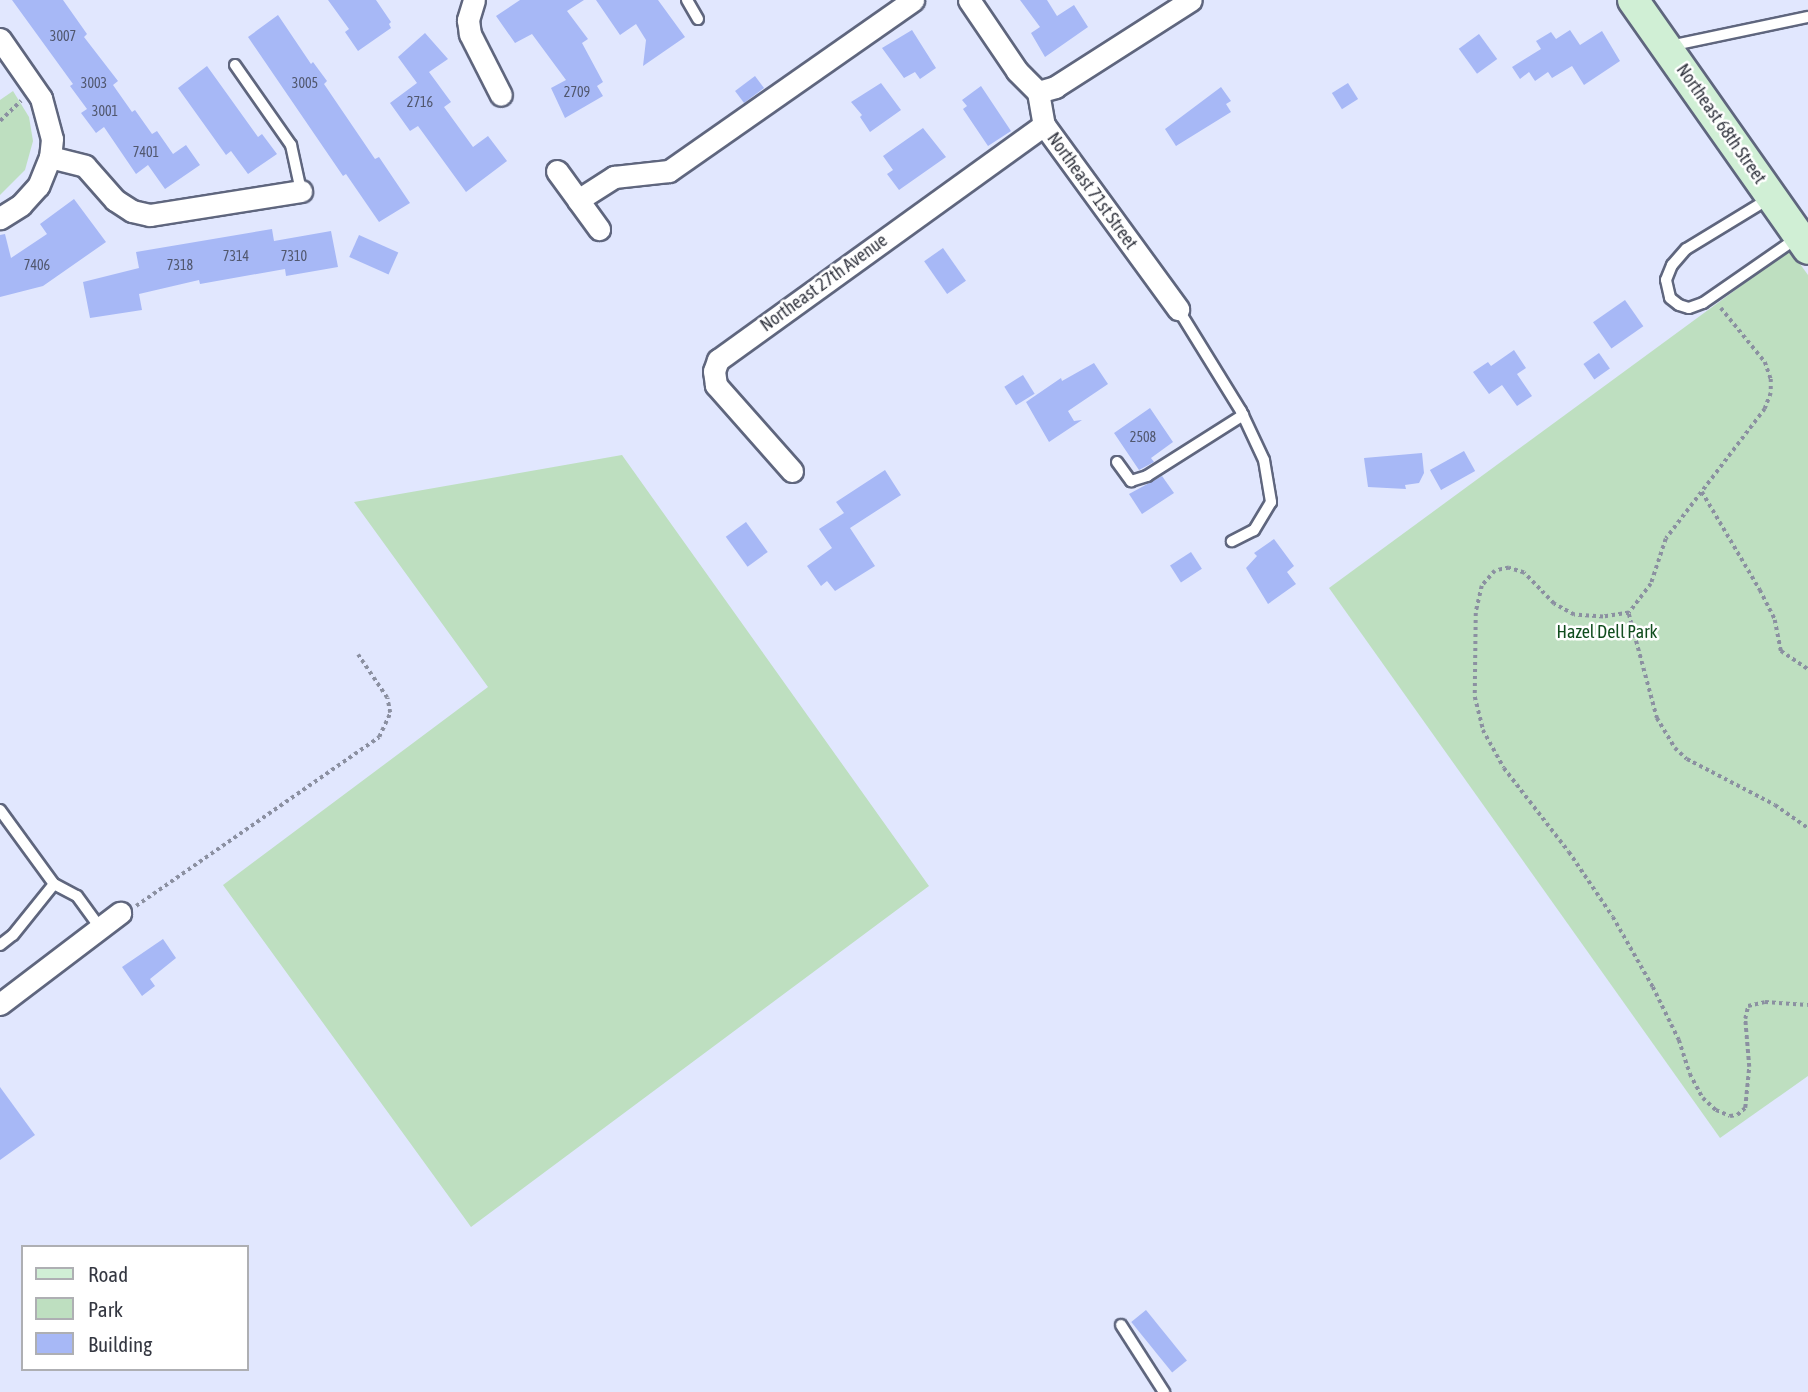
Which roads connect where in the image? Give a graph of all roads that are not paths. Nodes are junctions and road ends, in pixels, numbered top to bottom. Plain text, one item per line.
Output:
1 (474, 0) edge
2 (687, 0) edge
3 (913, 0) edge
4 (969, 0) edge
5 (1191, 0) edge
6 (1633, 0) edge
7 (1808, 17) edge
8 (698, 19) dead end
9 (0, 39) edge
10 (1666, 46) junction
11 (234, 65) dead end
12 (1038, 92) junction
13 (501, 95) dead end
14 (1044, 125) junction
15 (50, 157) junction
16 (557, 171) dead end
17 (301, 191) joint
18 (1772, 197) junction
19 (578, 200) junction
20 (0, 218) edge
21 (599, 229) dead end
22 (1804, 243) edge
23 (1178, 309) joint
24 (1243, 415) junction
25 (1117, 462) dead end
26 (792, 471) dead end
27 (1232, 541) dead end
28 (0, 810) edge
29 (54, 884) junction
30 (120, 913) road end
31 (100, 928) junction
32 (0, 945) edge
33 (0, 1003) edge
34 (1121, 1325) dead end
35 (1164, 1392) edge

1 - 13 street
2 - 8 lane
3 - 19 street
4 - 12 street
5 - 12 street
6 - 10 street, Northeast 68th Street
7 - 10 lane
9 - 15 street
10 - 18 street, Northeast 68th Street
11 - 17 lane
12 - 14 street, Northeast 71st Street
14 - 23 street, Northeast 71st Street
14 - 26 street, Northeast 27th Avenue
15 - 17 street
15 - 20 street
16 - 19 street
18 - 22 street, Northeast 68th Street
18 - 22 lane
19 - 21 street
23 - 24 lane
24 - 25 lane
24 - 27 lane
28 - 29 lane
29 - 31 lane
29 - 32 lane
30 - 31 street
31 - 33 street
34 - 35 lane

